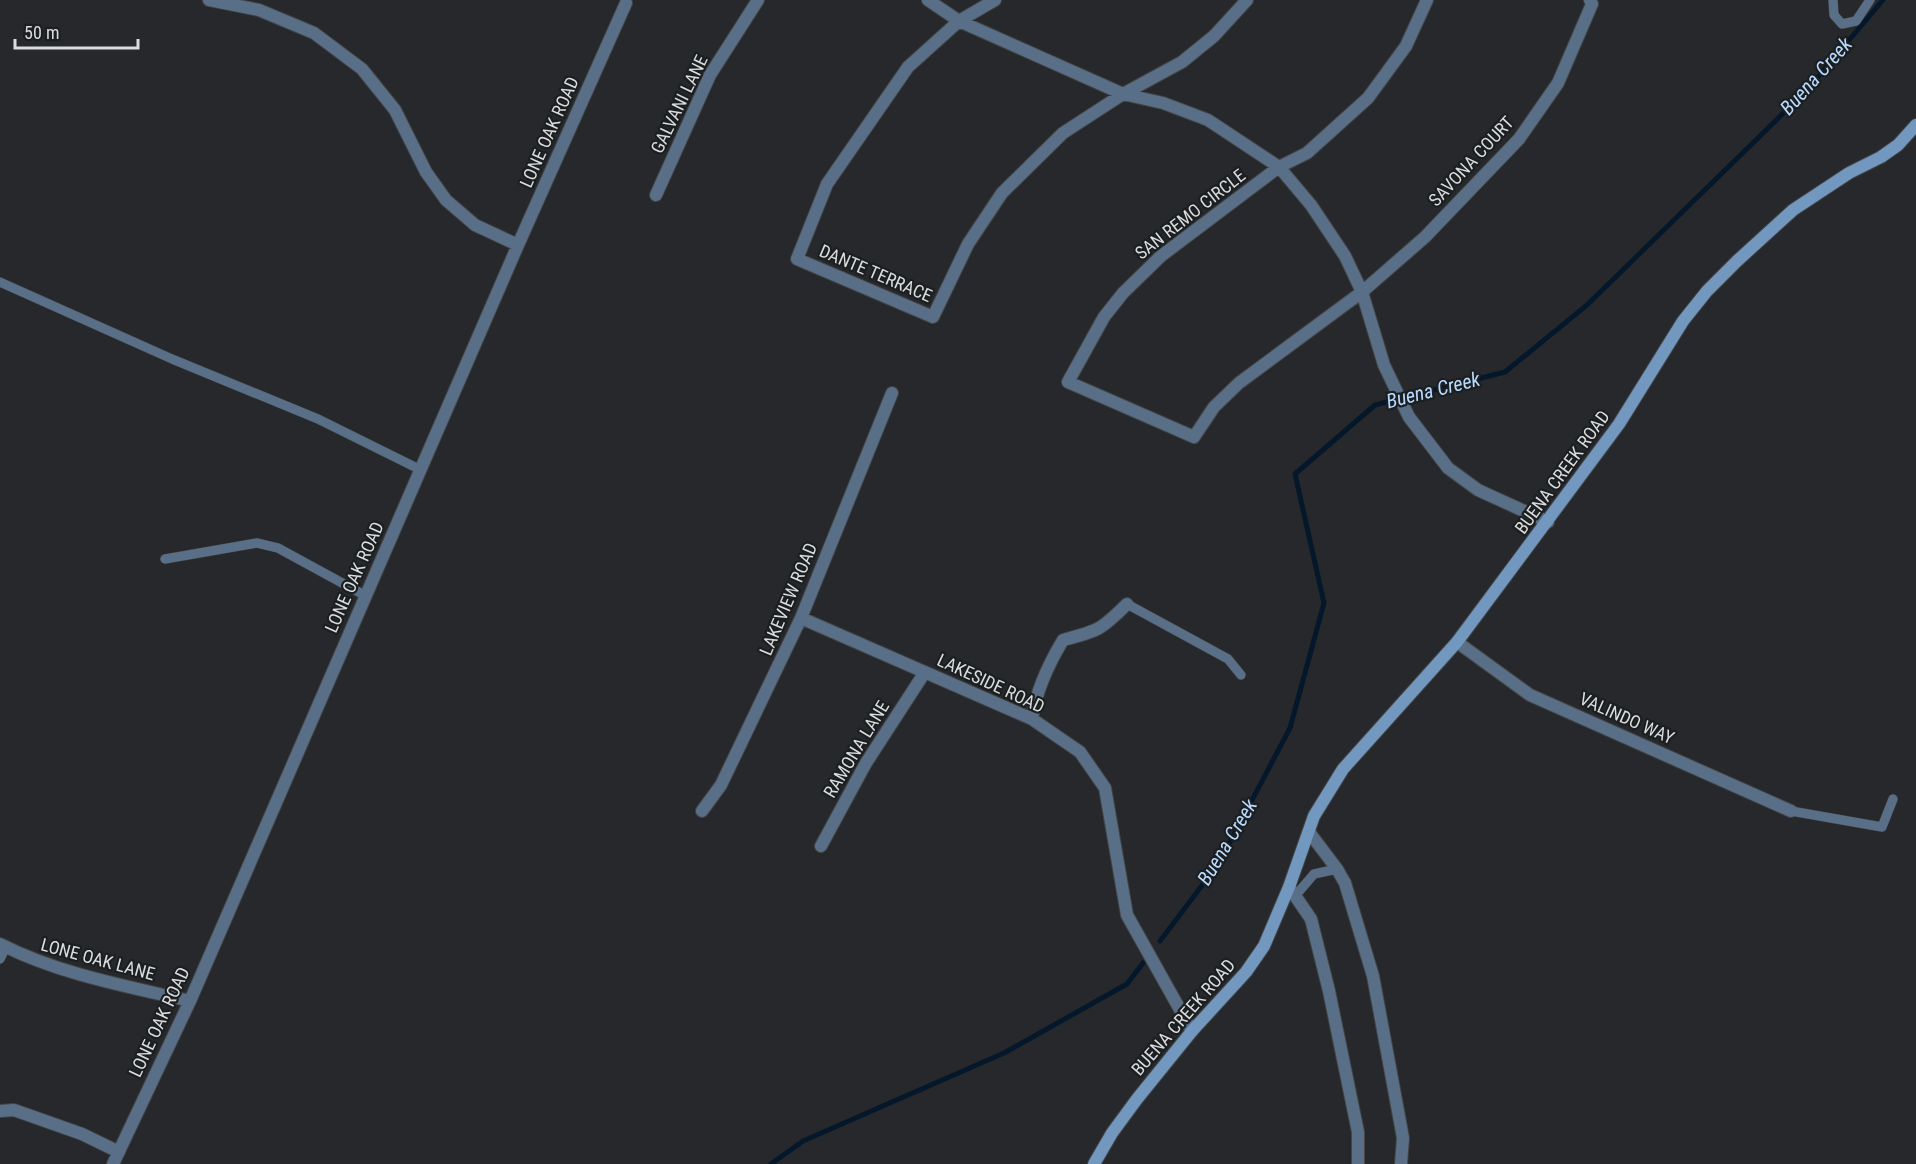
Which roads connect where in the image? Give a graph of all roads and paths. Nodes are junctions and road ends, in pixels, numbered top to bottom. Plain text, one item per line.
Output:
1 (209, 0) edge
2 (758, 0) edge
3 (928, 0) edge
4 (995, 0) edge
5 (1247, 0) edge
6 (1427, 0) edge
7 (1590, 0) edge
8 (1833, 0) edge
9 (1870, 0) edge
10 (626, 3) dead end
11 (959, 21) junction
12 (1123, 94) junction
13 (1916, 125) edge
14 (1279, 167) junction
15 (656, 195) dead end
16 (518, 245) junction
17 (0, 282) edge
18 (1362, 292) junction
19 (892, 393) dead end
20 (421, 470) junction
21 (1548, 522) junction
22 (165, 559) dead end
23 (366, 596) junction
24 (1127, 604) joint
25 (801, 618) junction
26 (1457, 642) junction
27 (926, 672) junction
28 (1241, 675) dead end
29 (1032, 719) junction
30 (1893, 799) dead end
31 (702, 811) dead end
32 (1791, 811) joint
33 (1309, 832) junction
34 (821, 846) dead end
35 (1337, 869) junction
36 (1292, 891) junction
37 (3, 945) edge
38 (0, 959) edge
39 (190, 1001) junction
40 (1192, 1030) junction
41 (0, 1111) edge
42 (116, 1158) edge
43 (1094, 1164) edge
44 (1358, 1164) edge
45 (1401, 1164) edge

1 - 16 street
2 - 15 street, GALVANI LANE
3 - 11 street
4 - 11 street
5 - 12 street
6 - 14 street
7 - 18 street, SAVONA COURT
8 - 9 lane
10 - 16 street, LONE OAK ROAD
11 - 12 street
11 - 12 street, DANTE TERRACE
12 - 14 street
13 - 21 main road, BUENA CREEK ROAD
14 - 18 street
14 - 18 street, SAN REMO CIRCLE
16 - 20 street, LONE OAK ROAD
17 - 20 lane
18 - 21 street
19 - 25 street, LAKEVIEW ROAD
20 - 23 street, LONE OAK ROAD
21 - 26 main road, BUENA CREEK ROAD
22 - 23 lane
23 - 39 street, LONE OAK ROAD
24 - 28 lane
24 - 29 street
25 - 27 street, LAKESIDE ROAD
25 - 31 street, LAKEVIEW ROAD
26 - 32 street, VALINDO WAY
26 - 33 main road, BUENA CREEK ROAD
27 - 29 street, LAKESIDE ROAD
27 - 34 street, RAMONA LANE
29 - 40 street, LAKESIDE ROAD
30 - 32 lane
33 - 35 street
33 - 36 main road, BUENA CREEK ROAD
35 - 36 lane
35 - 45 street
36 - 40 main road, BUENA CREEK ROAD
36 - 44 street
37 - 38 lane
37 - 39 street, LONE OAK LANE
39 - 42 street, LONE OAK ROAD
40 - 43 main road, BUENA CREEK ROAD
41 - 42 street

